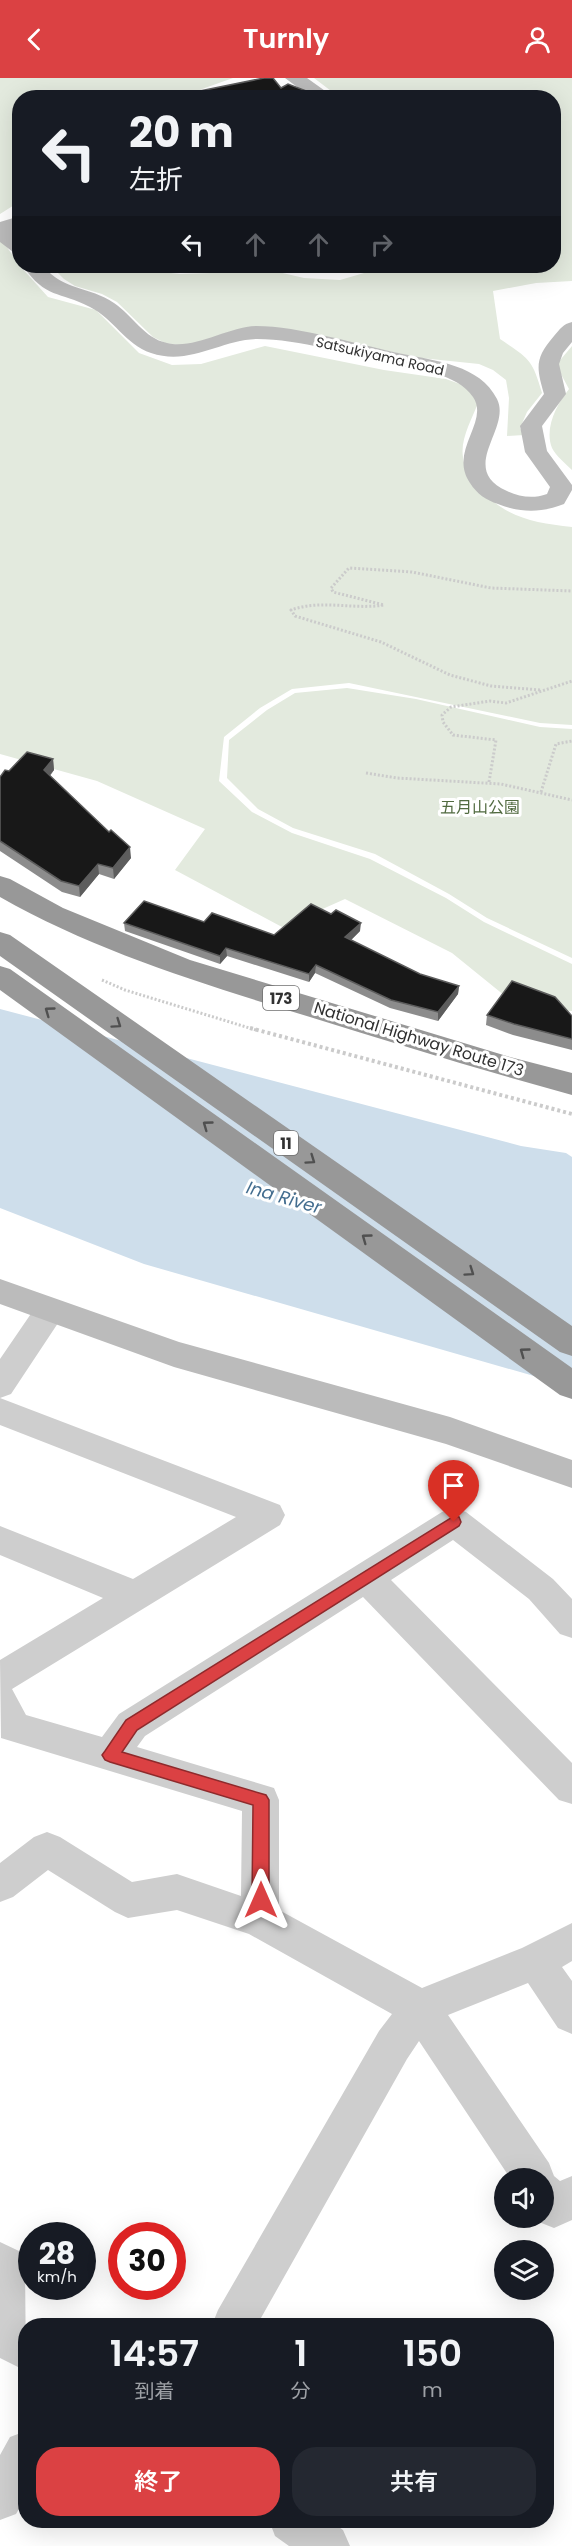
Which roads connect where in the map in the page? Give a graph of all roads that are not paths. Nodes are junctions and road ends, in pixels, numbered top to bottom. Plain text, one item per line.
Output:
1 (294, 78) edge
2 (313, 90) edge
3 (12, 224) edge
4 (12, 242) edge
5 (38, 273) edge
6 (572, 328) edge
7 (0, 885) edge
8 (0, 942) edge
9 (0, 976) edge
10 (572, 1084) edge
11 (0, 1291) edge
12 (50, 1311) junction
13 (572, 1343) edge
14 (0, 1385) edge
15 (572, 1386) edge
16 (0, 1411) edge
17 (572, 1474) edge
18 (0, 1540) edge
19 (366, 1576) junction
20 (136, 1596) junction
21 (572, 1623) edge
22 (0, 1678) edge
23 (0, 1700) edge
24 (110, 1755) junction
25 (572, 1788) edge
26 (0, 1885) edge
27 (261, 1920) junction
28 (572, 1941) edge
29 (536, 1961) junction
30 (420, 2008) junction
31 (572, 2015) edge
32 (527, 2168) edge
33 (572, 2198) edge
34 (554, 2208) edge
35 (0, 2262) edge
36 (237, 2318) edge
37 (18, 2345) edge
38 (18, 2467) edge
39 (0, 2498) edge
40 (302, 2528) edge
41 (327, 2546) edge

1 - 2 street
3 - 4 street
5 - 6 street, Satsukiyama Road
7 - 10 highway, National Highway Route 173 / 173
8 -> 13 highway, 11
15 -> 9 highway, 11
11 - 12 street
12 - 14 street
12 - 17 street
16 - 20 street
18 - 20 street
19 - 21 street
19 - 24 street
19 - 25 street
20 - 22 street
23 - 24 street
24 - 27 street
26 - 27 street
27 - 30 street
28 - 29 street
29 - 30 street
29 - 31 street
30 - 32 street
30 - 36 street
33 - 34 street
35 - 37 street
38 - 39 street
40 - 41 street

